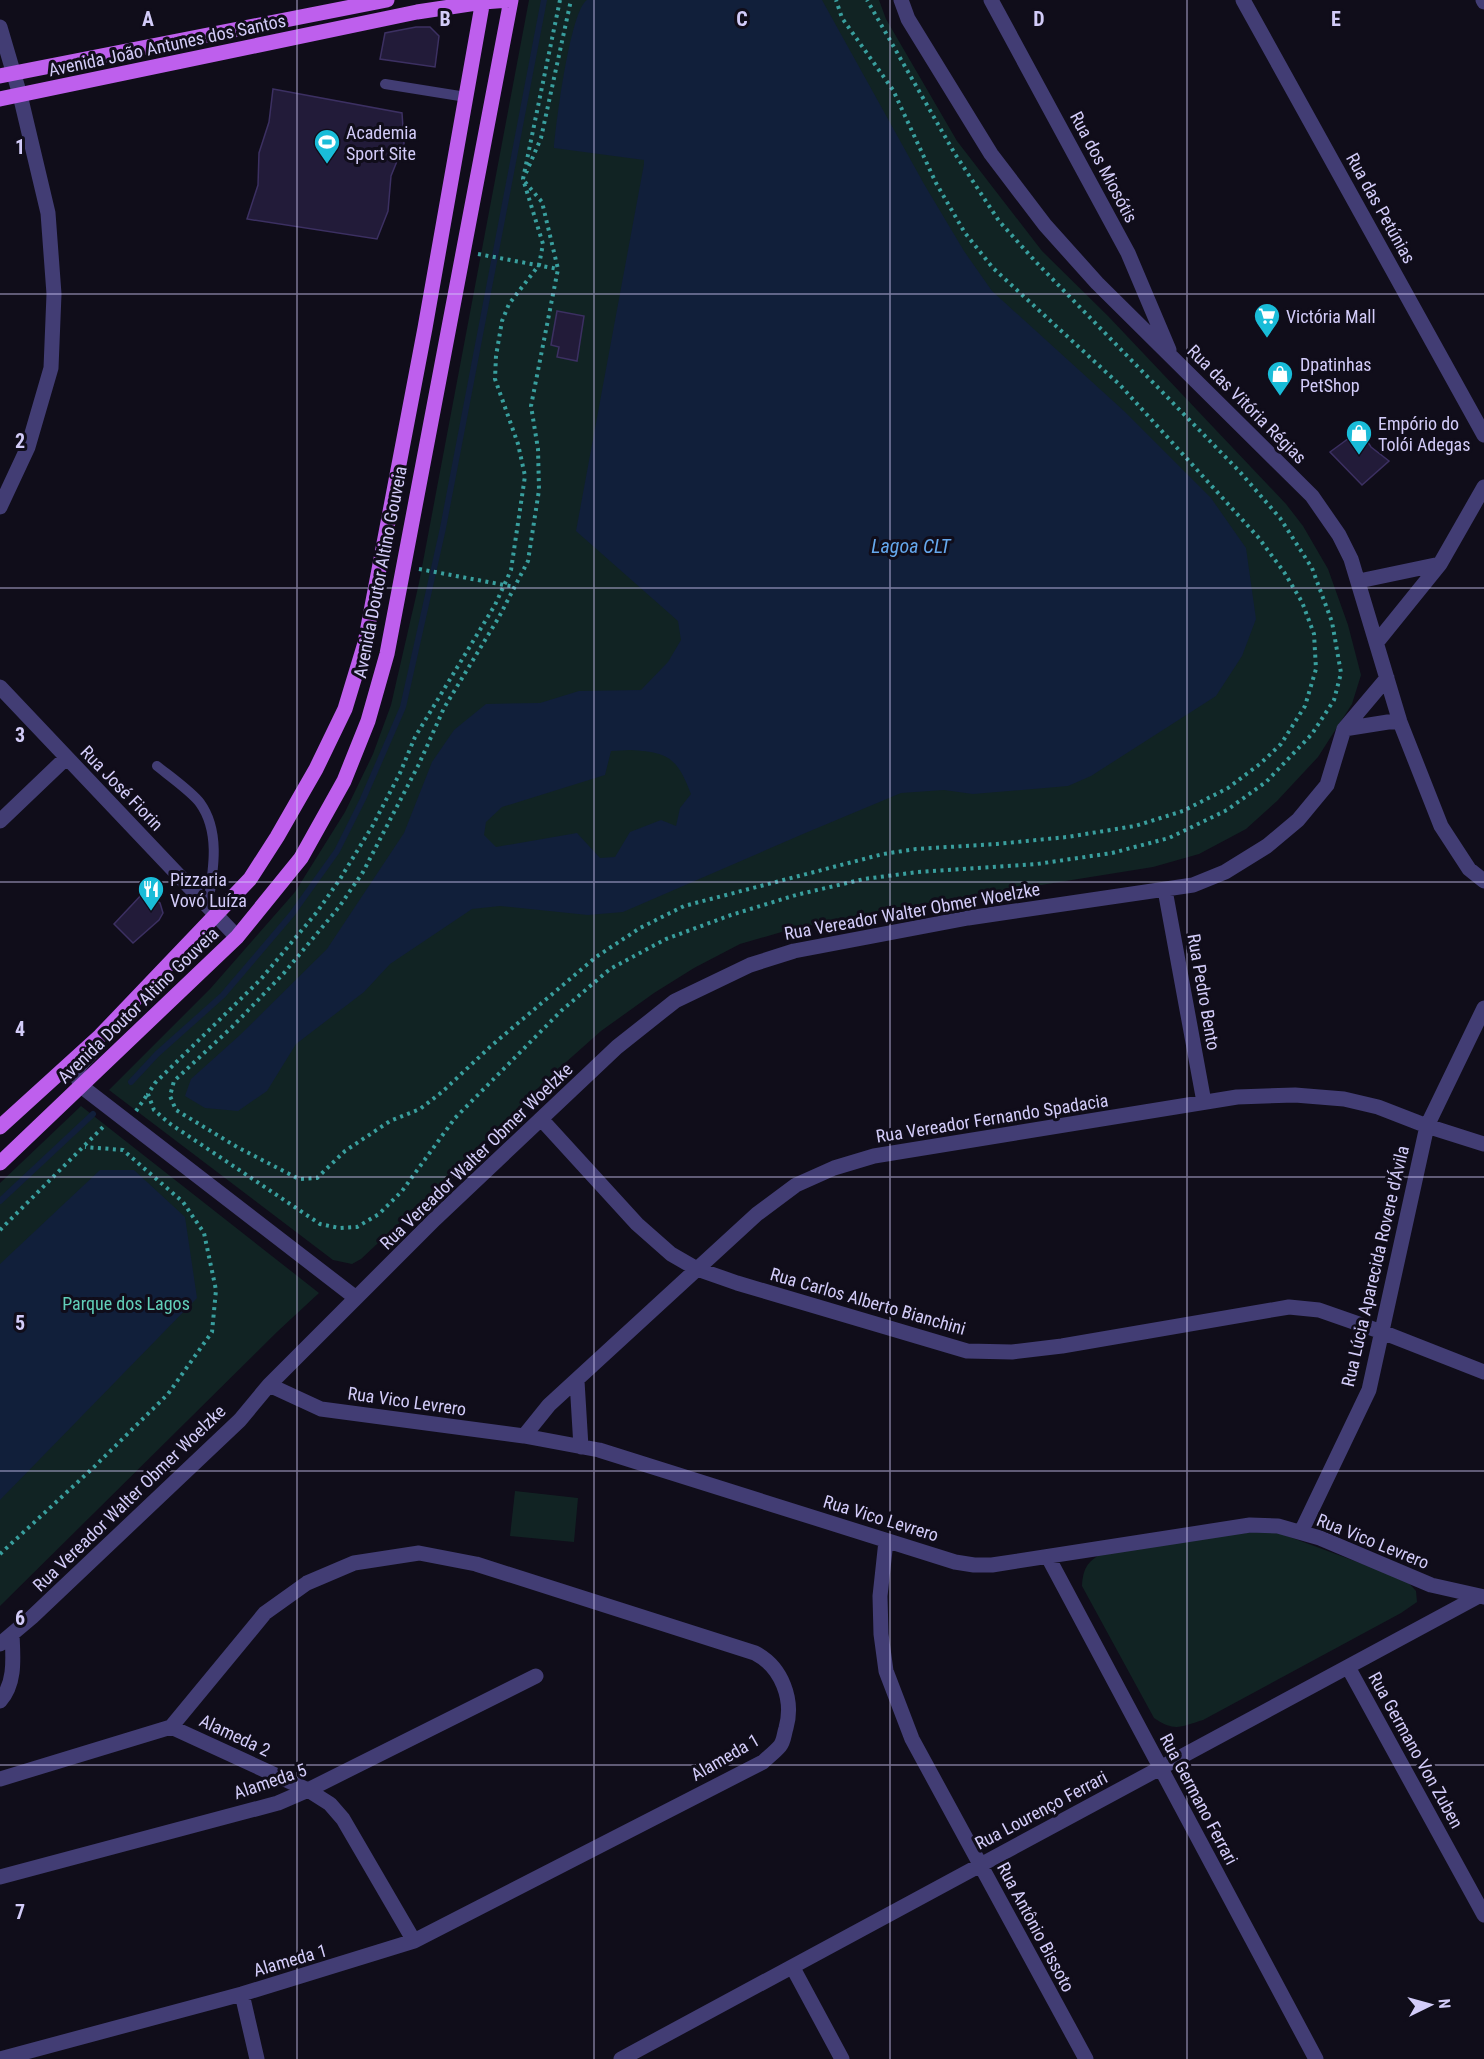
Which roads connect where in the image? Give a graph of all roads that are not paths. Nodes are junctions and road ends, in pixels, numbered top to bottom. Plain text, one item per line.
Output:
1 (387, 0) edge
2 (511, 0) edge
3 (901, 0) edge
4 (991, 0) edge
5 (1243, 0) edge
6 (483, 1) edge
7 (0, 27) edge
8 (7, 75) edge
9 (385, 84) dead end
10 (20, 95) junction
11 (465, 97) junction
12 (0, 99) edge
13 (435, 267) junction
14 (459, 270) junction
15 (1172, 358) junction
16 (1484, 435) edge
17 (1484, 487) edge
18 (0, 507) edge
19 (1440, 564) junction
20 (1359, 581) junction
21 (1377, 642) junction
22 (1387, 678) junction
23 (0, 687) edge
24 (1400, 722) junction
25 (1344, 729) junction
26 (66, 758) junction
27 (157, 766) dead end
28 (0, 821) edge
29 (1484, 881) edge
30 (1165, 890) junction
31 (213, 909) junction
32 (237, 937) junction
33 (1484, 1008) edge
34 (100, 1036) junction
35 (81, 1086) junction
36 (1203, 1102) junction
37 (542, 1120) junction
38 (1427, 1126) junction
39 (0, 1127) edge
40 (1484, 1144) edge
41 (0, 1163) edge
42 (697, 1269) junction
43 (356, 1298) junction
44 (1382, 1332) junction
45 (1484, 1372) edge
46 (577, 1381) junction
47 (269, 1385) junction
48 (524, 1436) junction
49 (581, 1447) junction
50 (1300, 1532) junction
51 (886, 1541) junction
52 (1048, 1557) junction
53 (1481, 1596) edge
54 (6, 1639) edge
55 (1348, 1667) junction
56 (536, 1676) dead end
57 (0, 1701) edge
58 (171, 1727) junction
59 (1161, 1769) junction
60 (0, 1779) edge
61 (308, 1790) junction
62 (980, 1864) junction
63 (0, 1876) edge
64 (1484, 1915) edge
65 (414, 1941) junction
66 (793, 1968) junction
67 (242, 1994) junction
68 (0, 2059) edge
69 (257, 2059) edge
70 (621, 2059) edge
71 (842, 2059) edge
72 (1086, 2059) edge
73 (1316, 2059) edge

1 - 8 main road, Avenida João Antunes dos Santos
2 - 6 main road, Avenida João Antunes dos Santos
2 - 14 main road, Avenida Doutor Altino Gouveia
3 - 15 street, Rua das Vitória Régias
4 - 15 street, Rua dos Miosótis
5 - 16 street, Rua das Petúnias
6 - 10 main road, Avenida João Antunes dos Santos
6 - 11 main road, Avenida Doutor Altino Gouveia
7 - 8 street
8 - 10 street
9 - 11 lane
10 - 12 main road, Avenida João Antunes dos Santos
10 - 18 street
11 - 13 main road, Avenida Doutor Altino Gouveia
13 - 14 main road
13 - 31 main road, Avenida Doutor Altino Gouveia
14 - 32 main road, Avenida Doutor Altino Gouveia
15 - 20 street, Rua das Vitória Régias
17 - 19 street
19 - 20 street
19 - 21 street
20 - 21 street, Rua das Vitória Régias
21 - 22 street, Rua das Vitória Régias
22 - 24 street, Rua das Vitória Régias
22 - 25 street, Rua Vereador Walter Obmer Woelzke
23 - 26 street, Rua José Fiorin
24 - 25 street
24 - 29 street, Rua das Vitória Régias
25 - 30 street, Rua Vereador Walter Obmer Woelzke
26 - 28 street
26 - 31 street, Rua José Fiorin
27 - 31 lane
30 - 36 street, Rua Pedro Bento
30 - 37 street, Rua Vereador Walter Obmer Woelzke
31 - 32 street, Rua José Fiorin
31 - 34 main road, Avenida Doutor Altino Gouveia
32 - 35 main road, Avenida Doutor Altino Gouveia
33 - 38 street, Rua Lúcia Aparecida Rovere d'Ávila
34 - 35 street
34 - 39 main road, Avenida Doutor Altino Gouveia
35 - 41 main road, Avenida Doutor Altino Gouveia
35 - 43 street
36 - 38 street, Rua Vereador Fernando Spadacia
36 - 42 street, Rua Vereador Fernando Spadacia
37 - 42 street, Rua Carlos Alberto Bianchini
37 - 43 street, Rua Vereador Walter Obmer Woelzke
38 - 40 street, Rua Vereador Fernando Spadacia
38 - 44 street, Rua Lúcia Aparecida Rovere d'Ávila
42 - 44 street, Rua Carlos Alberto Bianchini
42 - 46 street, Rua Vereador Fernando Spadacia
43 - 47 street, Rua Vereador Walter Obmer Woelzke
44 - 45 street, Rua Carlos Alberto Bianchini
44 - 50 street, Rua Lúcia Aparecida Rovere d'Ávila
46 - 48 street, Rua Vereador Fernando Spadacia
46 - 49 street
47 - 48 street, Rua Vico Levrero
47 - 54 street, Rua Vereador Walter Obmer Woelzke
48 - 49 street, Rua Vico Levrero
49 - 51 street, Rua Vico Levrero
50 - 52 street, Rua Vico Levrero
50 - 53 street, Rua Vico Levrero
51 - 52 street, Rua Vico Levrero
51 - 62 street, Rua Antônio Bissoto
52 - 59 street, Rua Germano Ferrari
53 - 55 street, Rua Lourenço Ferrari
54 - 57 street
55 - 59 street, Rua Lourenço Ferrari
55 - 64 street, Rua Germano Von Zuben
56 - 61 street, Alameda 5
58 - 60 street, Alameda 2
58 - 61 street, Alameda 2
58 - 65 street, Alameda 1
59 - 62 street, Rua Lourenço Ferrari
59 - 73 street, Rua Germano Ferrari
61 - 63 street, Alameda 5
61 - 65 street, Alameda 2
62 - 66 street, Rua Lourenço Ferrari
62 - 72 street, Rua Antônio Bissoto
65 - 67 street, Alameda 1
66 - 70 street, Rua Lourenço Ferrari
66 - 71 street
67 - 68 street, Alameda 1
67 - 69 street

